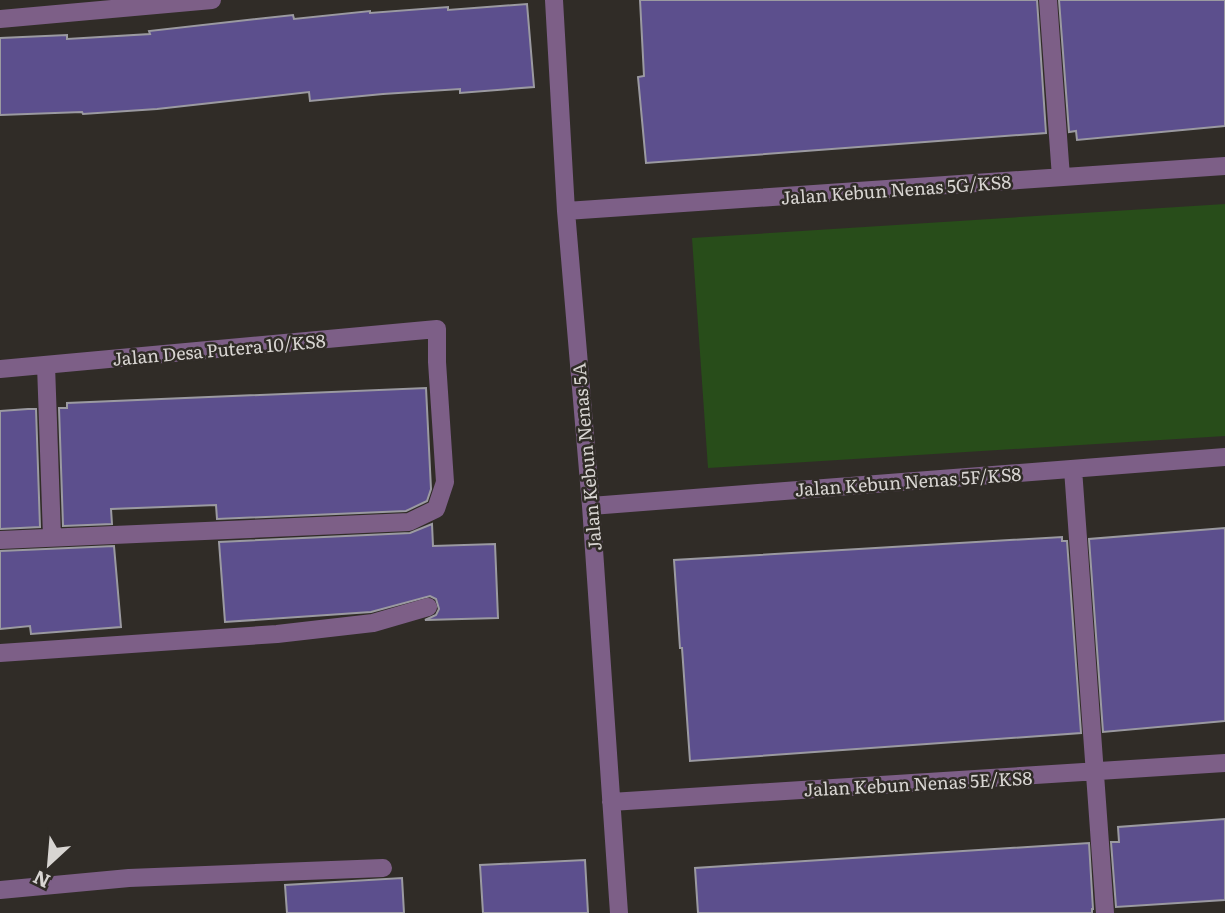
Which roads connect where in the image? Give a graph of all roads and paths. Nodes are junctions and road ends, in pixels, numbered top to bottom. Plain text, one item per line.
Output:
1 (212, 0) edge
2 (554, 0) edge
3 (1048, 0) edge
4 (0, 19) edge
5 (1225, 166) edge
6 (1061, 177) junction
7 (566, 211) junction
8 (46, 365) junction
9 (0, 369) edge
10 (1225, 457) edge
11 (1073, 468) junction
12 (591, 506) junction
13 (52, 537) junction
14 (0, 540) edge
15 (428, 607) dead end
16 (0, 653) edge
17 (1225, 763) edge
18 (1095, 773) junction
19 (611, 802) junction
20 (383, 868) dead end
21 (0, 890) edge
22 (620, 913) edge
23 (1105, 913) edge

1 - 4 street
2 - 7 street, Jalan Kebun Nenas 5A
3 - 6 street
5 - 6 street, Jalan Kebun Nenas 5G/KS8
6 - 7 street, Jalan Kebun Nenas 5G/KS8
7 - 12 street, Jalan Kebun Nenas 5A
8 - 9 street, Jalan Desa Putera 10/KS8
8 - 13 street
8 - 13 street, Jalan Desa Putera 10/KS8
10 - 11 street, Jalan Kebun Nenas 5F/KS8
11 - 12 street, Jalan Kebun Nenas 5F/KS8
11 - 18 street
12 - 19 street, Jalan Kebun Nenas 5A
13 - 14 street
15 - 16 street
17 - 18 street, Jalan Kebun Nenas 5E/KS8
18 - 19 street, Jalan Kebun Nenas 5E/KS8
18 - 23 street
19 - 22 street, Jalan Kebun Nenas 5A
20 - 21 street

